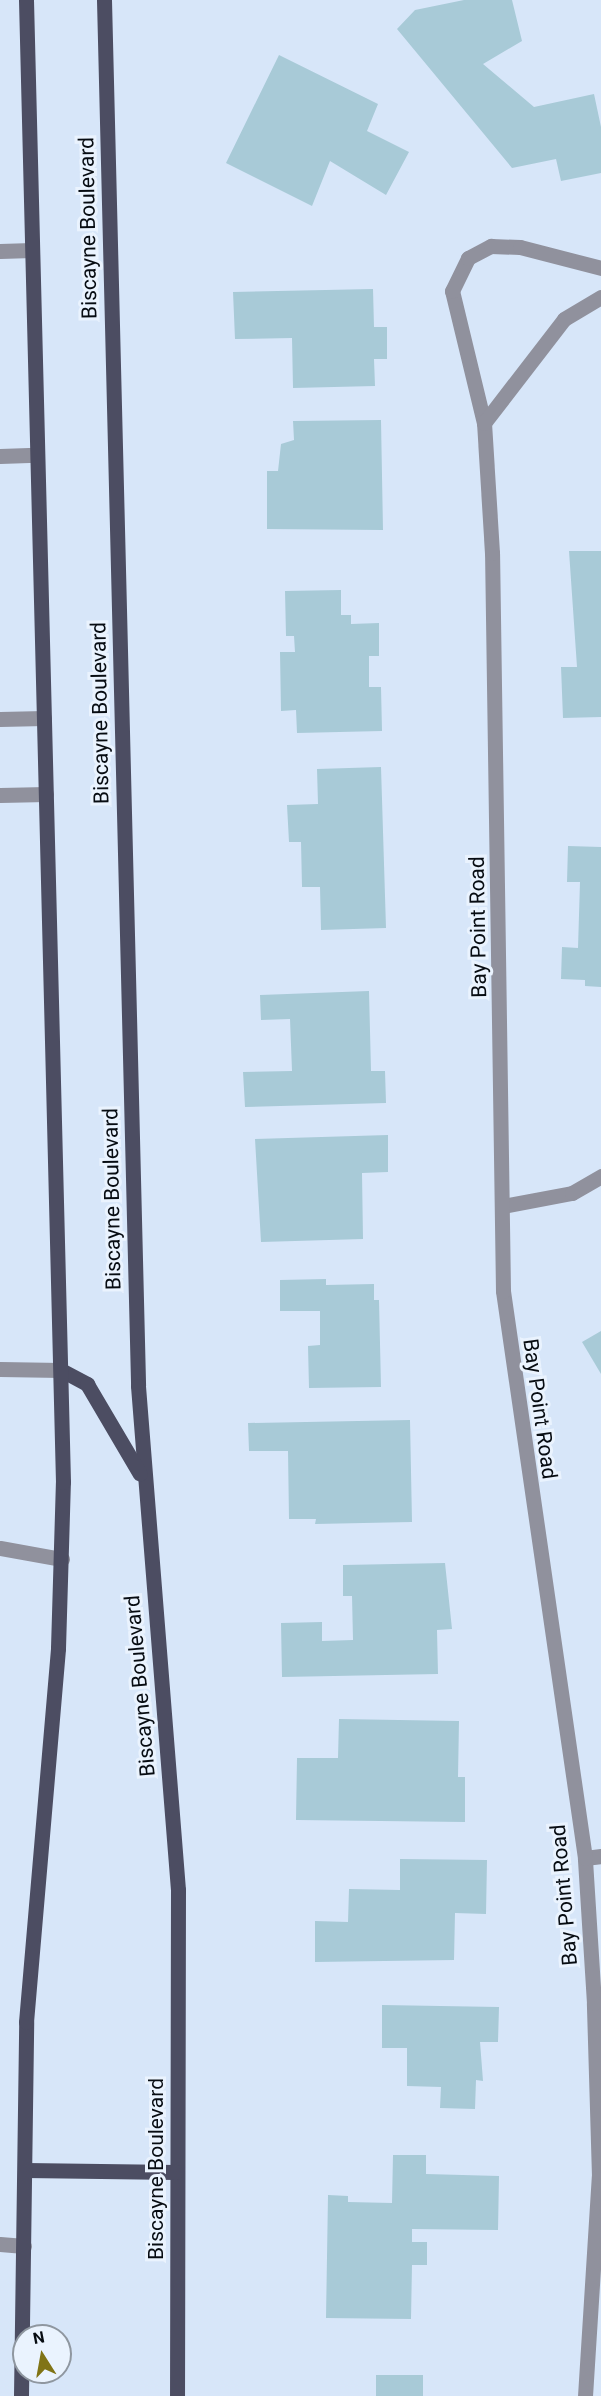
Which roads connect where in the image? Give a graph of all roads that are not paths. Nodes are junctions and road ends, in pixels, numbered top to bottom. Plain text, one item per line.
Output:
1 (26, 0) edge
2 (104, 0) edge
3 (32, 250) junction
4 (0, 251) edge
5 (601, 268) edge
6 (601, 297) edge
7 (484, 423) junction
8 (36, 455) junction
9 (0, 456) edge
10 (44, 718) junction
11 (0, 720) edge
12 (46, 794) junction
13 (0, 795) edge
14 (601, 1176) edge
15 (503, 1206) junction
16 (0, 1369) edge
17 (61, 1370) junction
18 (143, 1479) junction
19 (0, 1548) edge
20 (62, 1559) junction
21 (601, 1856) edge
22 (585, 1858) junction
23 (25, 2170) junction
24 (176, 2172) junction
25 (0, 2244) edge
26 (24, 2246) junction
27 (21, 2396) edge
28 (177, 2396) edge
29 (585, 2396) edge

1 - 3 main road
2 - 18 main road, Biscayne Boulevard
3 - 4 street
3 - 8 main road
5 - 7 street, Bay Point Road
6 - 7 street
7 - 15 street, Bay Point Road
8 - 9 street
8 - 10 main road
10 - 11 street
10 - 12 main road
12 - 13 street
12 - 17 main road
14 - 15 street
15 - 22 street, Bay Point Road
16 - 17 street
17 - 18 main road
17 - 20 main road
18 - 24 main road, Biscayne Boulevard
19 - 20 street
20 - 23 main road
21 - 22 street
22 - 29 street, Bay Point Road
23 - 24 main road
23 - 26 main road
24 - 28 main road, Biscayne Boulevard
25 - 26 street
26 - 27 main road

